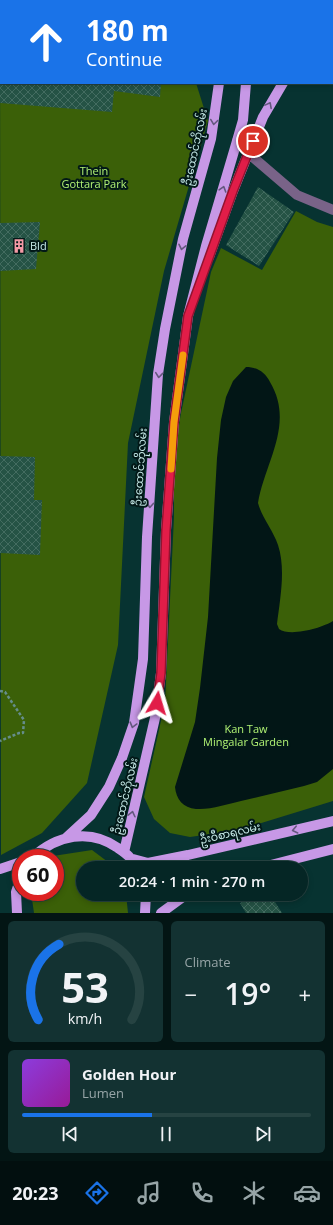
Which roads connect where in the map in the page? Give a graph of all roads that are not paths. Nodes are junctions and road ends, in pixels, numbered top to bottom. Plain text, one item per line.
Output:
1 (219, 84) edge
2 (246, 84) edge
3 (282, 84) edge
4 (238, 141) junction
5 (248, 153) junction
6 (333, 210) edge
7 (188, 316) junction
8 (333, 821) edge
9 (66, 838) junction
10 (43, 849) edge
11 (333, 849) edge
12 (124, 852) junction
13 (133, 861) edge
14 (158, 861) edge
15 (286, 861) edge
16 (12, 865) edge
17 (0, 869) edge
18 (16, 901) edge
19 (146, 901) edge
20 (177, 901) edge
21 (17, 913) edge
22 (145, 913) edge
23 (161, 913) edge

1 -> 9 main road, ဦးထောင်ဘိုလမ်း
2 - 4 main road, ဦးထောင်ဘိုလမ်း
5 -> 3 main road
4 - 5 lane
7 -> 4 main road, ဦးထောင်ဘိုလမ်း
5 - 6 lane
5 - 7 main road
12 -> 7 main road, ဦးထောင်ဘိုလမ်း
8 -> 14 main road, ဦးဝီစာရလမ်း
9 - 10 main road
9 - 12 main road
11 - 15 main road
12 - 13 main road
16 - 17 main road
18 - 21 main road
19 - 22 main road
20 - 23 main road

